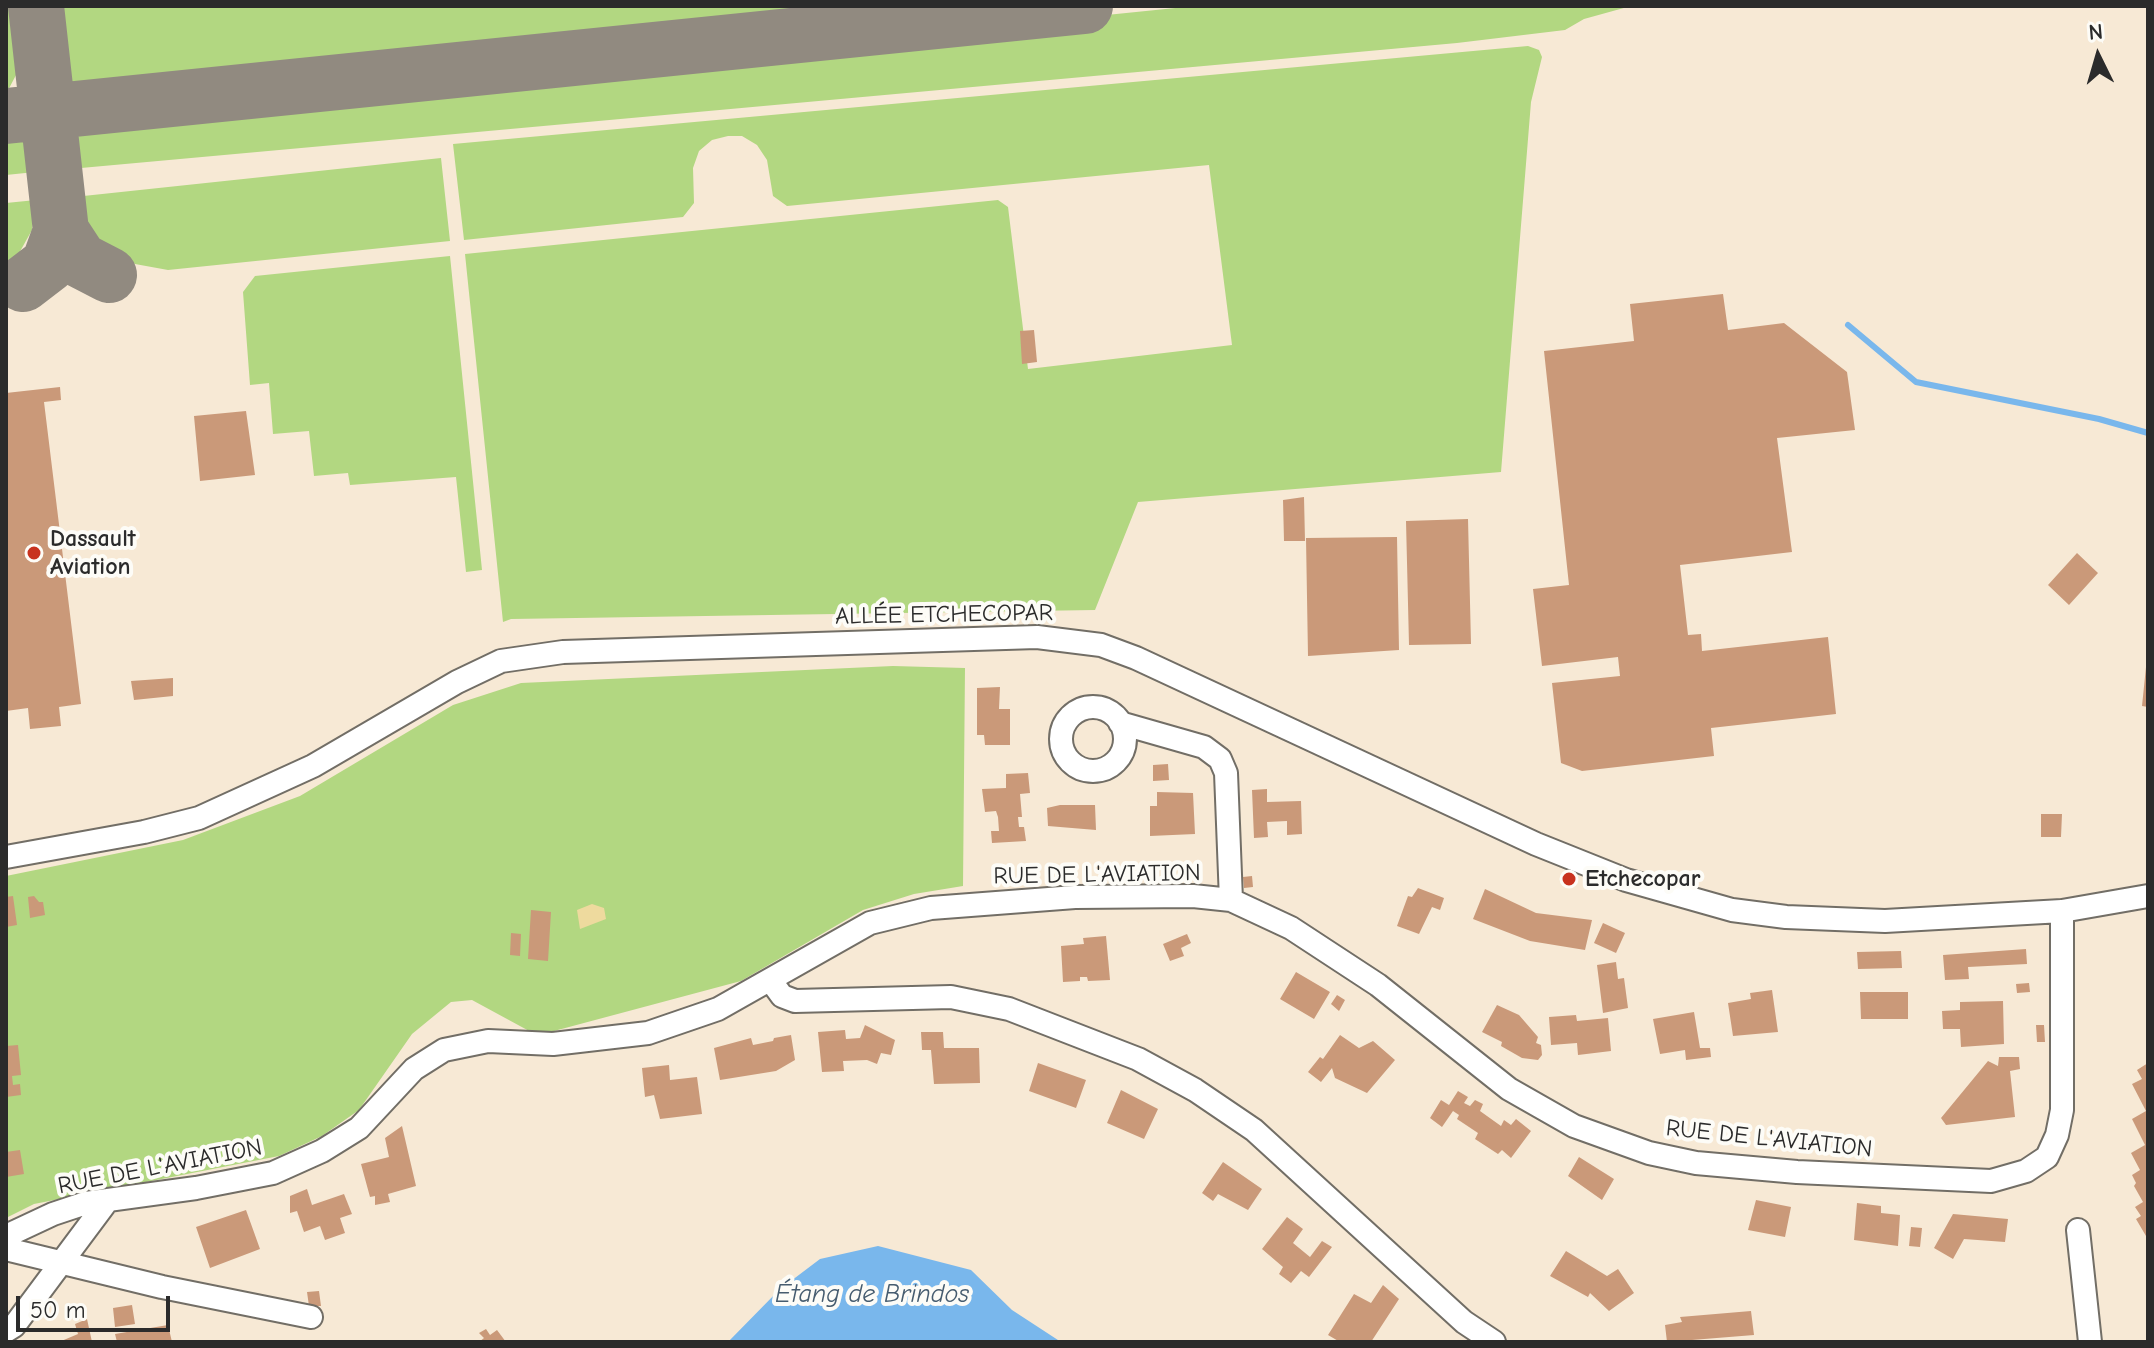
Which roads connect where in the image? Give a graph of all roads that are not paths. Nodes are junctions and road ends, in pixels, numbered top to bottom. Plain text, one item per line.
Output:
1 (1120, 723) dead end
2 (6, 857) edge
3 (2148, 896) edge
4 (1231, 900) junction
5 (2062, 911) junction
6 (771, 981) junction
7 (108, 1200) junction
8 (2078, 1230) dead end
9 (6, 1236) edge
10 (6, 1249) edge
11 (58, 1264) junction
12 (311, 1317) dead end
13 (6, 1331) edge
14 (1494, 1342) edge
15 (2090, 1342) edge

1 - 4 street
2 - 5 street, ALLÉE ETCHECOPAR
3 - 5 street
4 - 5 street, RUE DE L'AVIATION
4 - 6 street, RUE DE L'AVIATION
6 - 7 street, RUE DE L'AVIATION
6 - 14 street
7 - 9 street, RUE DE L'AVIATION
7 - 11 street
8 - 15 street
10 - 11 street
11 - 12 street
11 - 13 street

